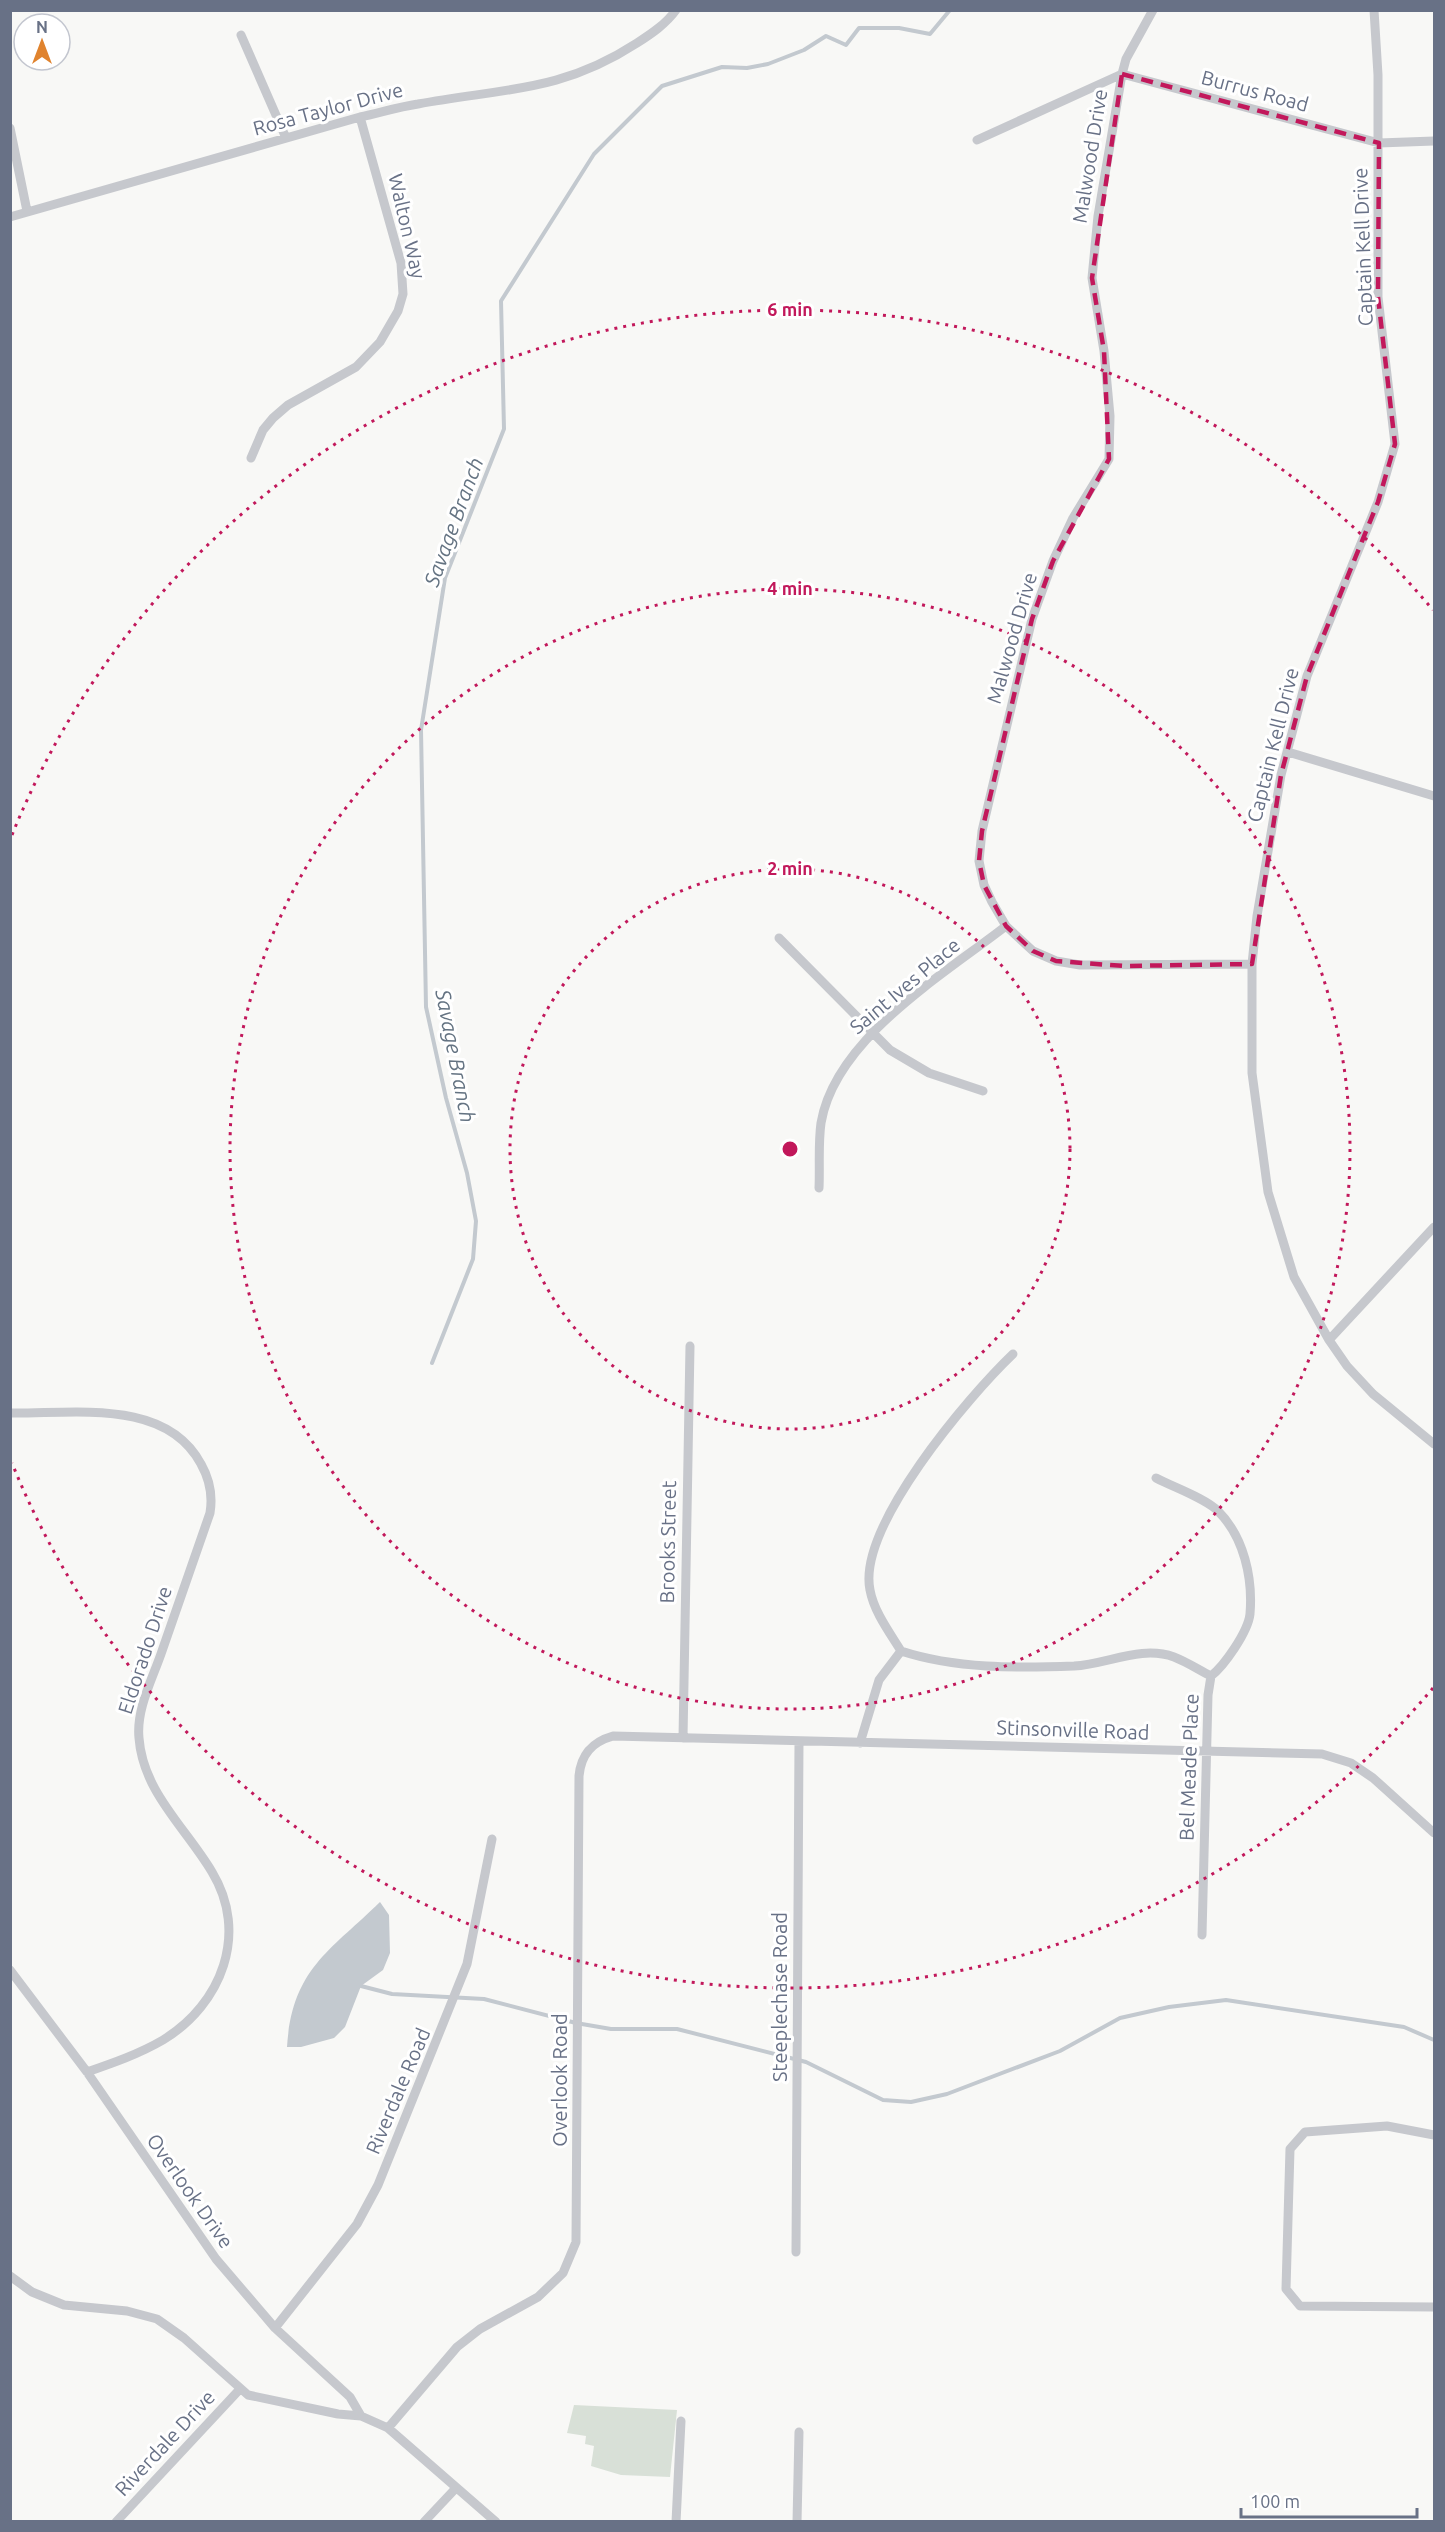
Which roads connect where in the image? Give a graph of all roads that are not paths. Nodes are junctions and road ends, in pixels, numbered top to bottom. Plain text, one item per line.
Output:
1 (676, 10) edge
2 (1153, 10) edge
3 (1374, 10) edge
4 (241, 35) dead end
5 (1122, 74) junction
6 (360, 117) junction
7 (10, 128) edge
8 (286, 138) junction
9 (977, 140) dead end
10 (1434, 141) edge
11 (1378, 143) junction
12 (27, 211) junction
13 (10, 217) edge
14 (251, 458) dead end
15 (1288, 752) junction
16 (1434, 796) edge
17 (1006, 926) junction
18 (779, 938) dead end
19 (1252, 964) junction
20 (872, 1033) junction
21 (983, 1091) dead end
22 (819, 1188) dead end
23 (1434, 1227) edge
24 (1329, 1340) junction
25 (690, 1347) dead end
26 (1013, 1354) dead end
27 (10, 1413) edge
28 (1434, 1444) edge
29 (1156, 1478) dead end
30 (901, 1651) junction
31 (1211, 1676) junction
32 (683, 1738) junction
33 (799, 1742) junction
34 (860, 1743) junction
35 (1205, 1752) junction
36 (1434, 1833) edge
37 (492, 1839) dead end
38 (1202, 1935) dead end
39 (10, 1970) edge
40 (87, 2072) junction
41 (1434, 2135) edge
42 (796, 2252) dead end
43 (10, 2276) edge
44 (1434, 2307) edge
45 (275, 2328) junction
46 (240, 2389) junction
47 (361, 2416) junction
48 (681, 2421) dead end
49 (388, 2427) junction
50 (799, 2432) dead end
51 (456, 2488) junction
52 (117, 2522) edge
53 (424, 2522) edge
54 (496, 2522) edge
55 (675, 2522) edge
56 (797, 2522) edge

1 - 6 street, Rosa Taylor Drive
2 - 5 street, Malwood Drive
3 - 11 street, Captain Kell Drive
4 - 8 street
5 - 9 street
5 - 11 street, Burrus Road
5 - 17 street, Malwood Drive
6 - 8 street, Rosa Taylor Drive
6 - 14 street, Walton Way
7 - 12 street
8 - 12 street, Rosa Taylor Drive
10 - 11 street, Burrus Road
11 - 15 street, Captain Kell Drive
12 - 13 street, Rosa Taylor Drive
15 - 16 street
15 - 19 street, Captain Kell Drive
17 - 19 street, Malwood Drive
17 - 20 street, Saint Ives Place
18 - 20 street
19 - 24 street, Captain Kell Drive
20 - 21 street
20 - 22 street, Saint Ives Place
23 - 24 street
24 - 28 street, Captain Kell Drive
25 - 32 street, Brooks Street
26 - 30 street
27 - 40 street, Eldorado Drive
29 - 31 street, Bel Meade Place
30 - 31 street
30 - 34 street
31 - 35 street, Bel Meade Place
32 - 33 street, Stinsonville Road
32 - 49 street, Overlook Road
33 - 34 street, Stinsonville Road
33 - 42 street, Steeplechase Road
34 - 35 street, Stinsonville Road
35 - 36 street, Stinsonville Road
35 - 38 street, Bel Meade Place
37 - 45 street, Riverdale Road
39 - 40 street, Overlook Drive
40 - 45 street, Overlook Drive
41 - 44 street
43 - 46 street
45 - 47 street, Overlook Drive
46 - 47 street
46 - 52 street, Riverdale Drive
47 - 49 street
48 - 55 street
49 - 51 street
50 - 56 street
51 - 53 street
51 - 54 street

